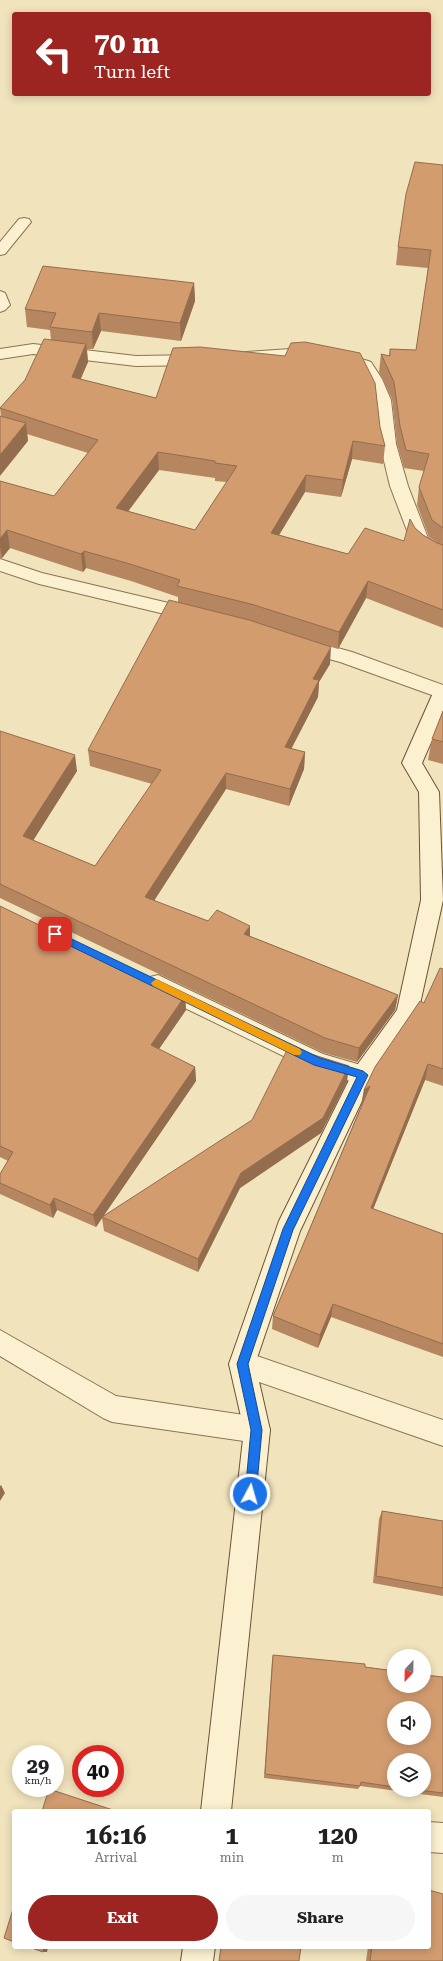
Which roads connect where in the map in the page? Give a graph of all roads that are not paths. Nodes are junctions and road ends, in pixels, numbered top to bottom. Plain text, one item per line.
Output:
1 (24, 222) dead end
2 (0, 251) edge
3 (0, 296) edge
4 (0, 307) edge
5 (0, 354) edge
6 (443, 556) edge
7 (0, 565) edge
8 (207, 618) edge
9 (287, 640) edge
10 (443, 693) edge
11 (141, 976) edge
12 (363, 1075) junction
13 (0, 1342) edge
14 (242, 1364) junction
15 (257, 1430) junction
16 (443, 1433) edge
17 (216, 1809) edge
18 (431, 1837) edge
19 (443, 1838) edge
20 (199, 1949) edge
21 (197, 1961) edge

1 - 2 street
3 - 4 street
5 - 6 street
7 - 8 street
9 - 10 street
10 - 12 street
11 - 12 street
12 - 14 street
13 - 15 street
14 - 15 street
14 - 16 street
15 - 17 street
18 - 19 street
20 - 21 street

